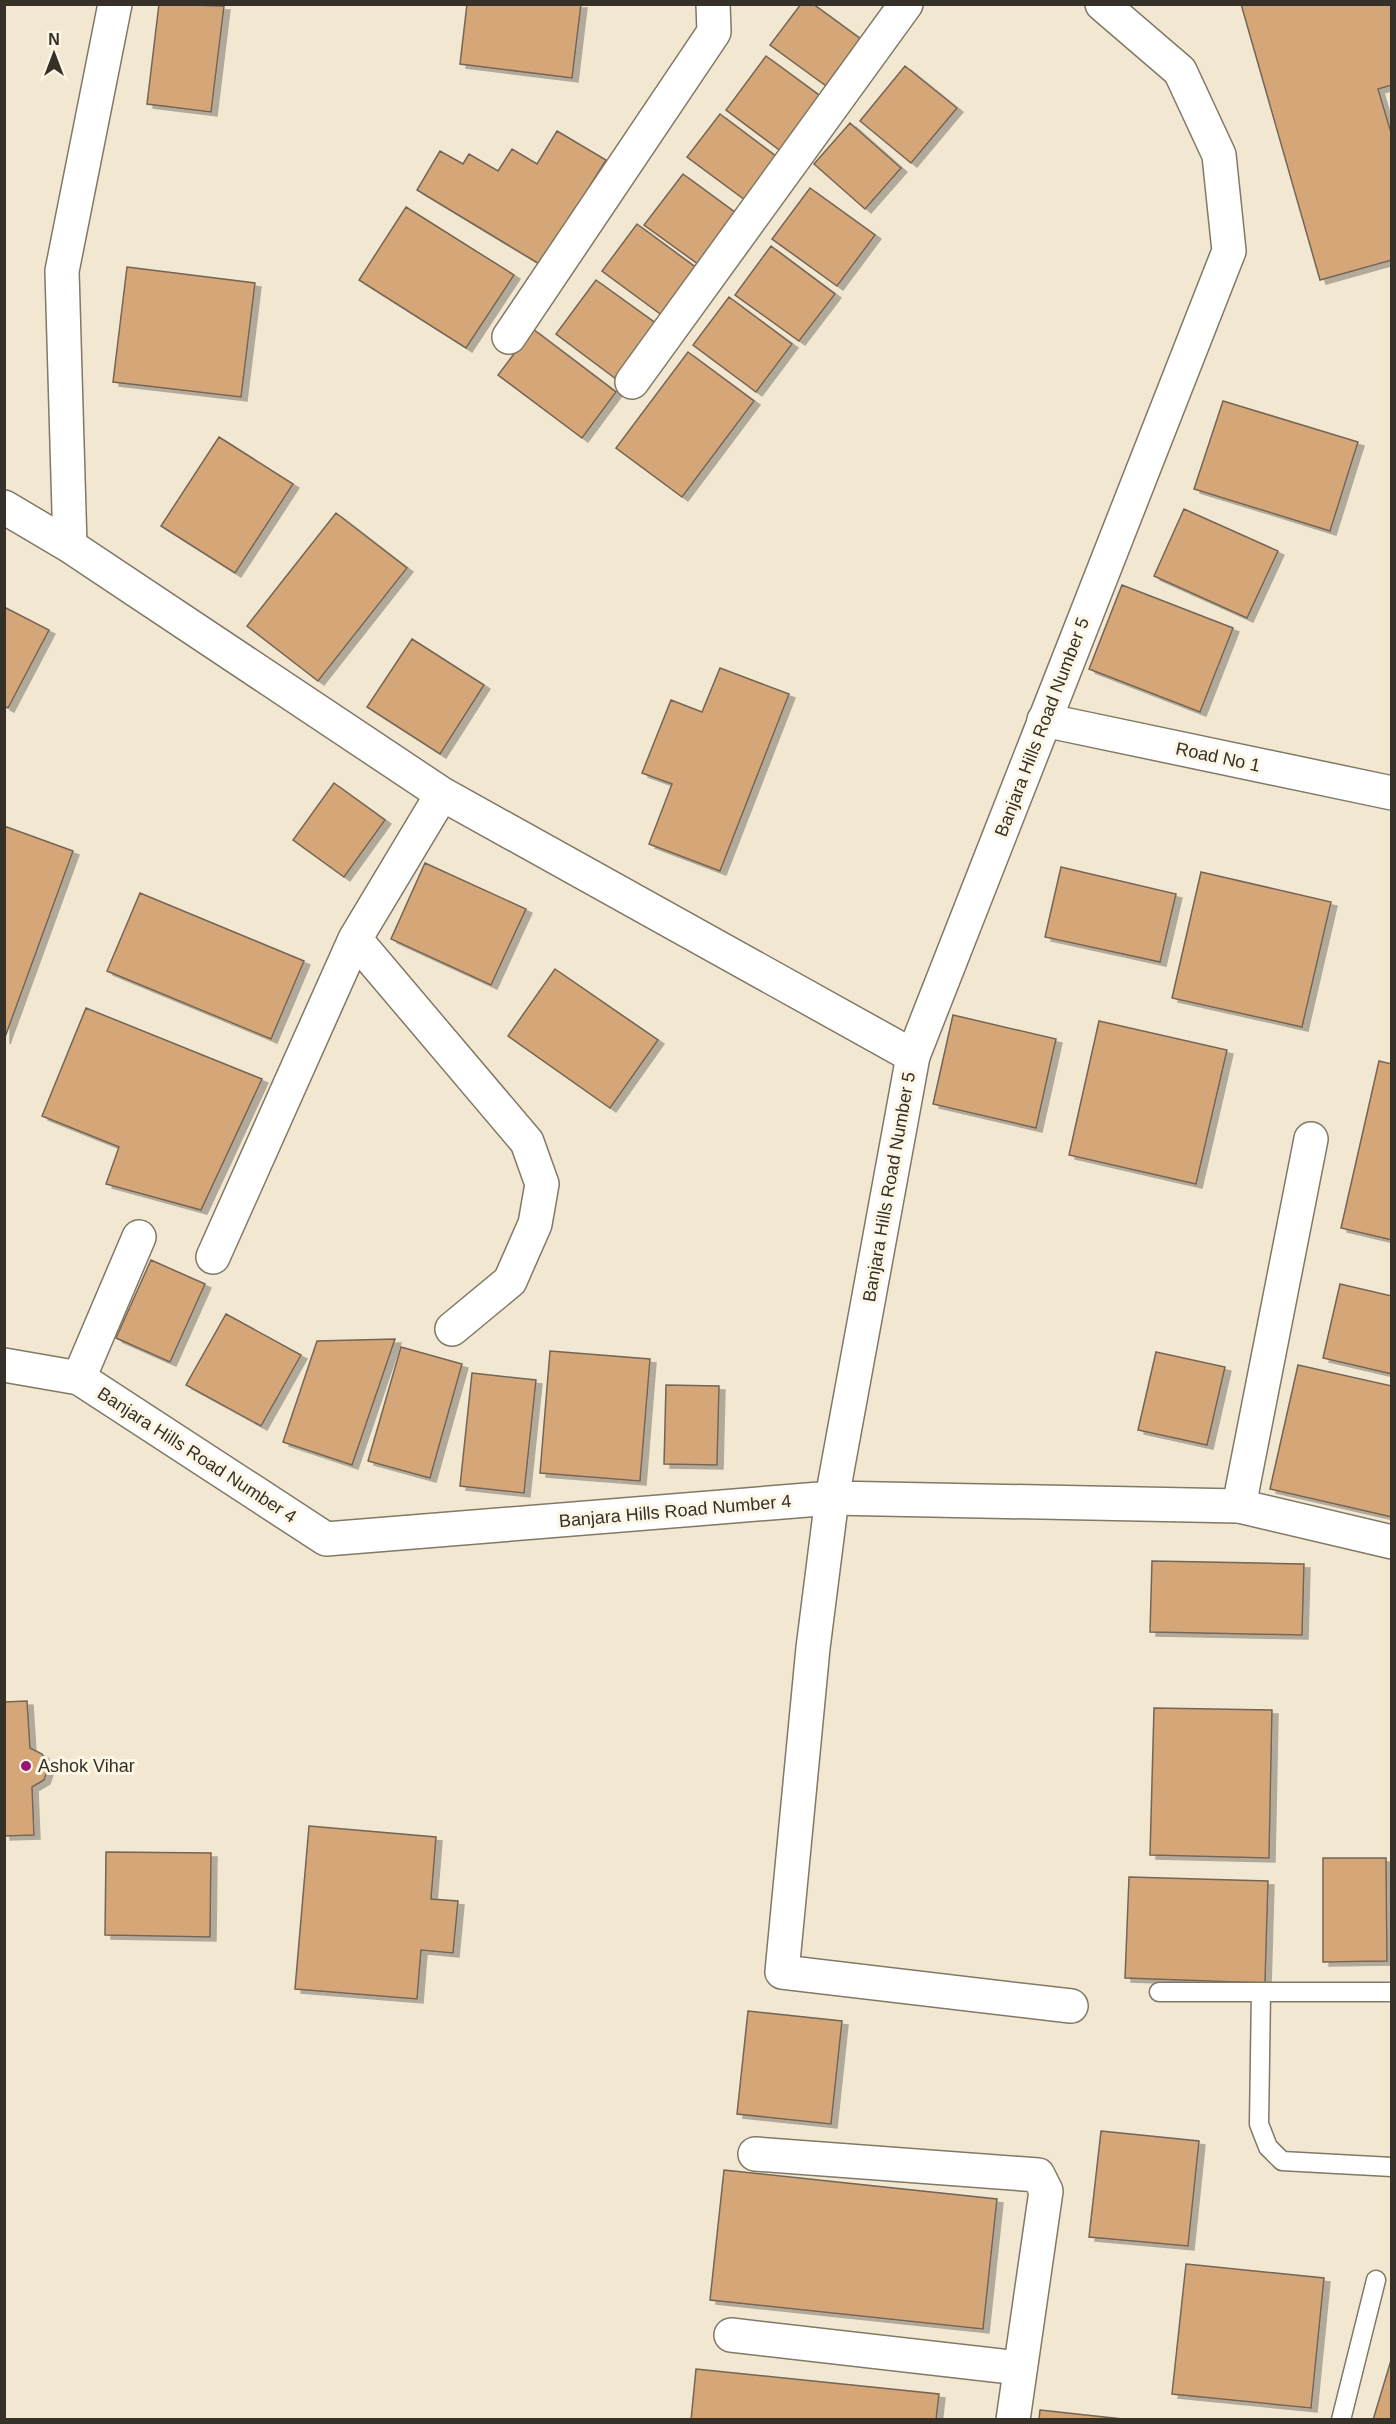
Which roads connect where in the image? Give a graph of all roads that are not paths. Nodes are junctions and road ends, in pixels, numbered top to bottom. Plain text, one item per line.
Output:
1 (115, 4) edge
2 (713, 4) edge
3 (906, 4) edge
4 (1102, 4) edge
5 (508, 337) dead end
6 (632, 382) dead end
7 (4, 507) edge
8 (70, 546) junction
9 (1044, 720) junction
10 (1392, 793) edge
11 (442, 794) junction
12 (355, 939) junction
13 (913, 1056) junction
14 (1311, 1139) dead end
15 (139, 1237) dead end
16 (213, 1257) dead end
17 (452, 1329) dead end
18 (4, 1365) edge
19 (79, 1378) junction
20 (832, 1498) junction
21 (1239, 1506) junction
22 (1392, 1542) edge
23 (1159, 1992) dead end
24 (1262, 1992) junction
25 (1392, 1992) edge
26 (1071, 2006) dead end
27 (755, 2154) dead end
28 (1392, 2167) edge
29 (1376, 2280) dead end
30 (731, 2335) dead end
31 (1020, 2368) junction
32 (1013, 2420) edge
33 (1341, 2420) edge

1 - 8 street
2 - 5 street
3 - 6 street
4 - 9 street, Banjara Hills Road Number 5
7 - 8 street
8 - 11 street
9 - 10 street, Road No 1
9 - 13 street, Banjara Hills Road Number 5
11 - 12 street
11 - 13 street
12 - 16 street
12 - 17 street
13 - 20 street, Banjara Hills Road Number 5
14 - 21 street
15 - 19 street
18 - 19 street, Banjara Hills Road Number 4
19 - 20 street, Banjara Hills Road Number 4
20 - 21 street, Banjara Hills Road Number 4
20 - 26 street, Banjara Hills Road Number 5
21 - 22 street, Banjara Hills Road Number 4
23 - 24 lane
24 - 25 lane
24 - 28 lane
27 - 31 street
29 - 33 lane
30 - 31 street
31 - 32 street

